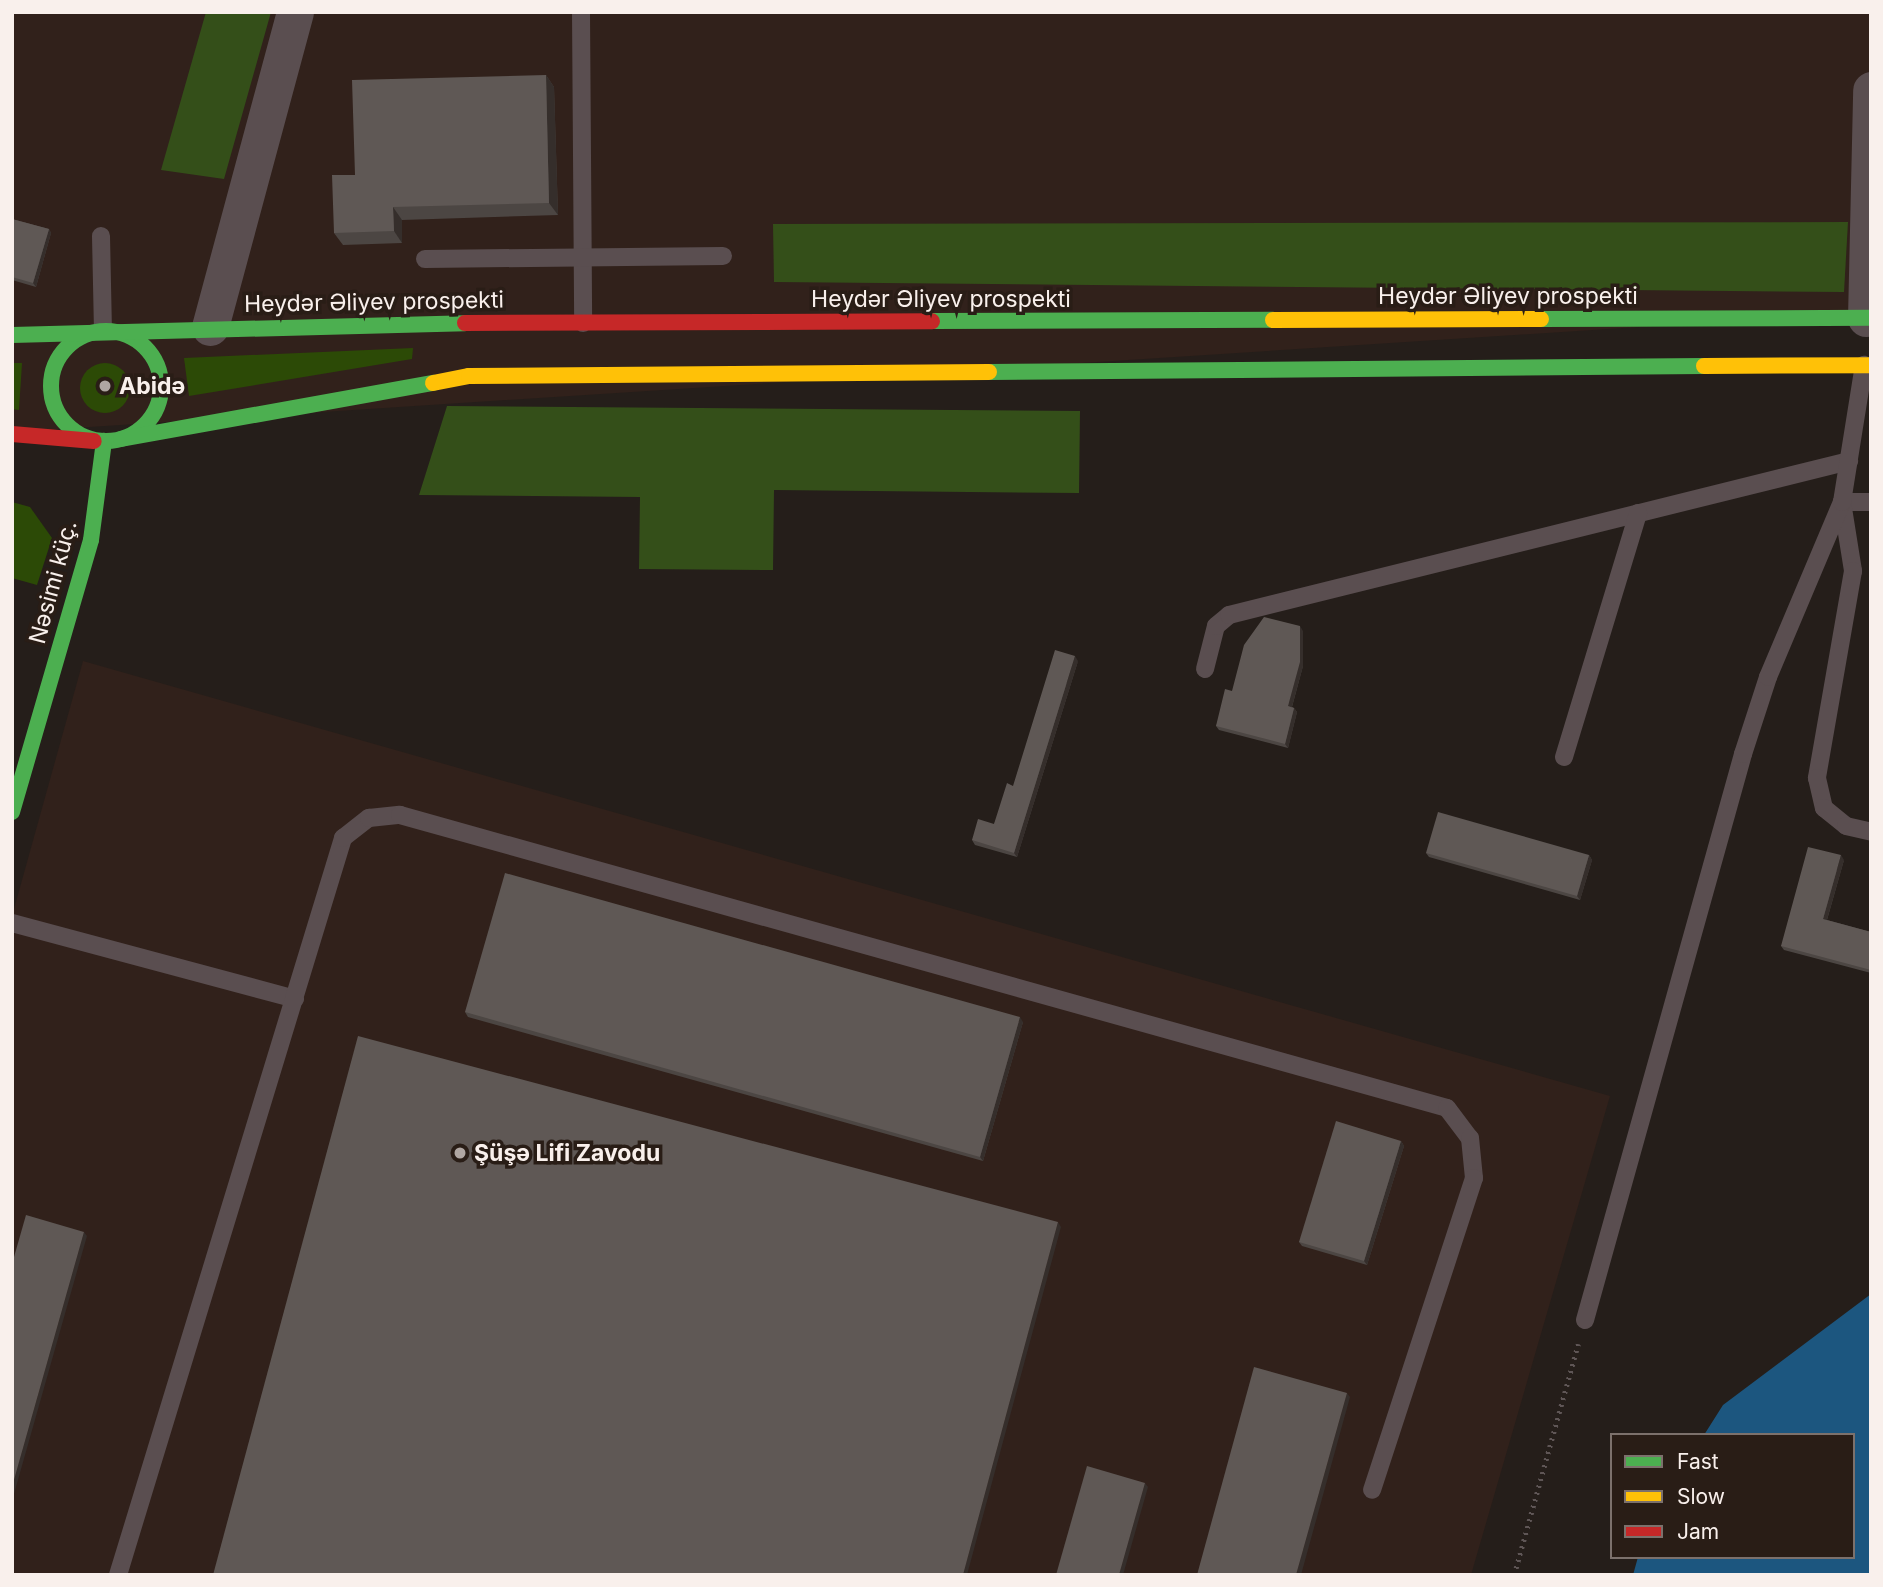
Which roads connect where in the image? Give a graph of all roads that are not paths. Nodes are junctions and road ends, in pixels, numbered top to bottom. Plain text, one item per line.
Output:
1 (295, 12) edge
2 (581, 12) edge
3 (1871, 90) edge
4 (1870, 106) edge
5 (101, 236) dead end
6 (723, 256) dead end
7 (584, 258) junction
8 (425, 259) dead end
9 (1868, 318) edge
10 (583, 323) junction
11 (210, 327) junction
12 (103, 331) junction
13 (12, 335) edge
14 (1867, 365) edge
15 (12, 434) edge
16 (121, 439) junction
17 (104, 441) junction
18 (1849, 461) junction
19 (1842, 502) junction
20 (1871, 502) edge
21 (1638, 513) junction
22 (1205, 669) dead end
23 (1564, 757) dead end
24 (12, 811) edge
25 (1871, 832) edge
26 (12, 923) edge
27 (295, 999) junction
28 (1585, 1320) road end
29 (1372, 1489) dead end
30 (118, 1575) edge

1 - 11 street
2 - 7 lane
3 - 4 street
4 - 9 street
5 - 12 lane
6 - 7 lane
7 - 8 lane
7 - 10 lane
9 - 10 main road, Heydər Əliyev prospekti
10 - 11 main road, Heydər Əliyev prospekti
11 - 12 main road, Heydər Əliyev prospekti
12 - 13 main road, Heydər Əliyev prospekti
12 - 16 main road
12 - 17 main road
14 - 16 main road
14 - 18 lane
15 - 17 main road
16 - 17 main road
17 - 24 main road, Nəsimi küç.
18 - 19 lane
18 - 21 lane
19 - 20 lane
19 - 25 lane
19 - 28 lane
21 - 22 lane
21 - 23 lane
26 - 27 lane
27 - 29 lane
27 - 30 lane

